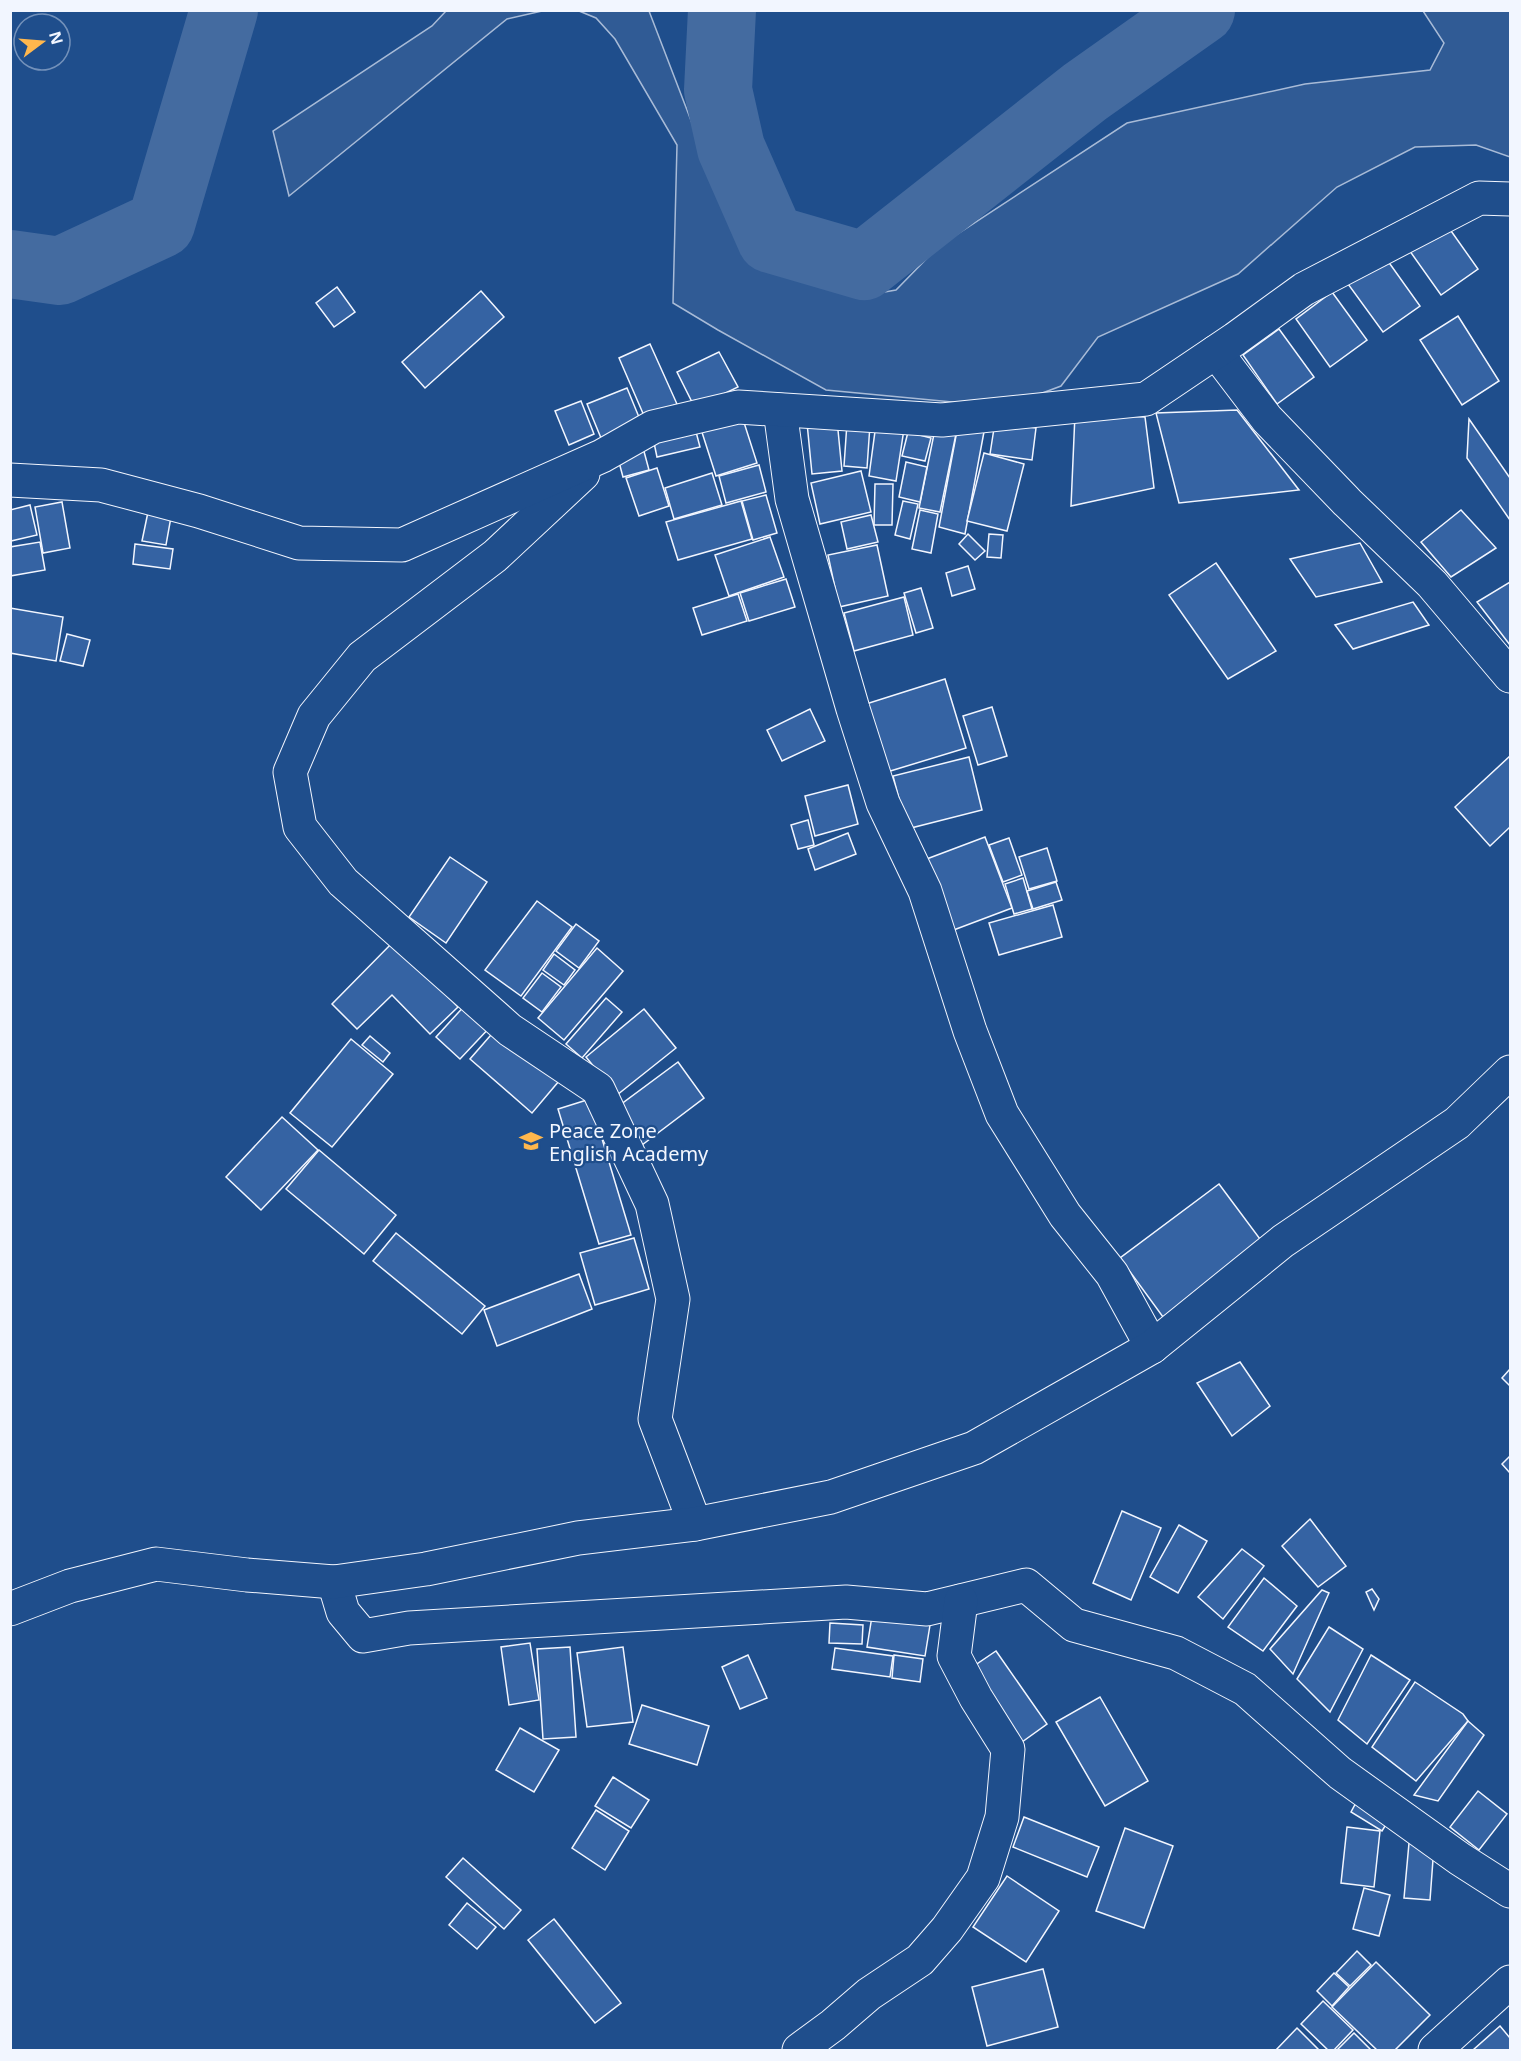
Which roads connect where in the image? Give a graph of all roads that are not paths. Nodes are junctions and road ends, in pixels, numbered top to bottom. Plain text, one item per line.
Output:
1 (1510, 199) edge
2 (1216, 352) junction
3 (780, 410) junction
4 (602, 456) junction
5 (10, 480) edge
6 (1510, 676) edge
7 (1510, 1072) edge
8 (1152, 1347) junction
9 (695, 1524) junction
10 (334, 1582) junction
11 (961, 1601) junction
12 (10, 1609) edge
13 (1510, 1891) edge
14 (1510, 1982) edge
15 (799, 2050) edge
16 (1435, 2050) edge

1 - 2 street
2 - 3 street
2 - 6 street
3 - 4 street
3 - 8 street
4 - 5 street
4 - 9 street
7 - 8 street
8 - 9 street
9 - 10 street
10 - 11 street
10 - 12 street
11 - 13 street
11 - 15 street
14 - 16 street

